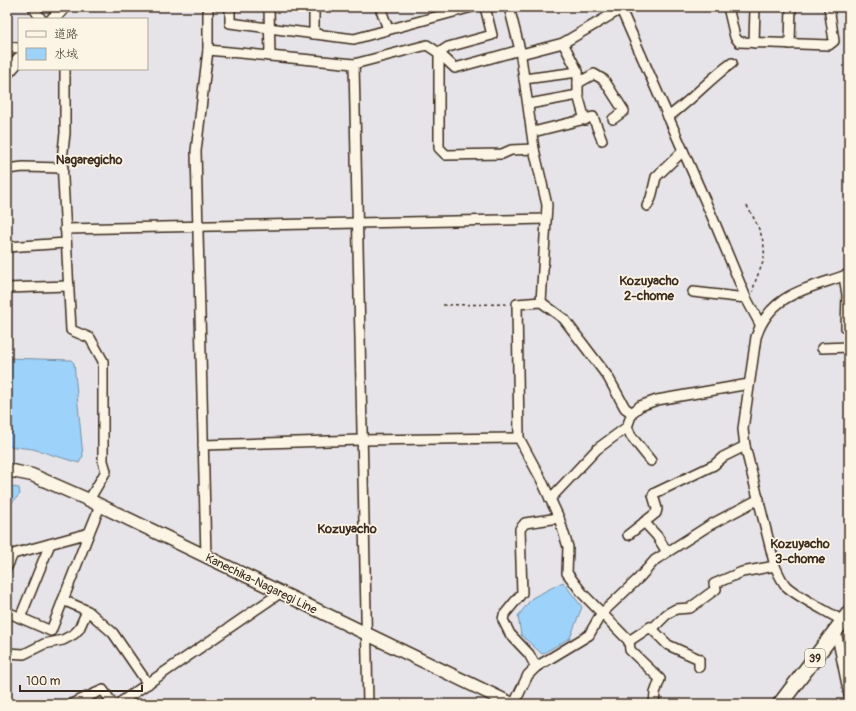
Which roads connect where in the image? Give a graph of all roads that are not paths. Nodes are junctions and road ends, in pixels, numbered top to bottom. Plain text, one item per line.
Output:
1 (33, 7) edge
2 (64, 7) edge
3 (208, 7) edge
4 (230, 7) edge
5 (269, 7) edge
6 (314, 7) edge
7 (380, 7) edge
8 (472, 7) edge
9 (485, 7) edge
10 (509, 7) edge
11 (728, 7) edge
12 (755, 7) edge
13 (791, 7) edge
14 (829, 7) edge
15 (620, 8) edge
16 (39, 18) edge
17 (54, 18) edge
18 (269, 29) junction
19 (388, 29) junction
20 (314, 34) junction
21 (563, 43) junction
22 (754, 43) junction
23 (790, 44) junction
24 (7, 47) edge
25 (18, 48) edge
26 (208, 50) junction
27 (439, 52) junction
28 (520, 52) junction
29 (270, 56) junction
30 (18, 61) edge
31 (732, 63) dead end
32 (354, 64) junction
33 (65, 70) edge
34 (578, 72) junction
35 (7, 73) edge
36 (524, 79) junction
37 (578, 83) junction
38 (578, 95) junction
39 (528, 104) junction
40 (668, 117) junction
41 (613, 119) dead end
42 (585, 120) junction
43 (533, 132) junction
44 (602, 140) dead end
45 (534, 149) junction
46 (683, 151) junction
47 (63, 168) junction
48 (7, 169) edge
49 (646, 206) dead end
50 (546, 219) junction
51 (356, 223) junction
52 (198, 226) junction
53 (65, 229) junction
54 (66, 244) junction
55 (7, 247) edge
56 (846, 275) edge
57 (68, 286) junction
58 (7, 288) edge
59 (693, 292) dead end
60 (750, 298) junction
61 (541, 302) junction
62 (760, 324) junction
63 (846, 328) dead end
64 (849, 347) edge
65 (822, 348) dead end
66 (749, 384) junction
67 (632, 413) junction
68 (627, 427) junction
69 (518, 438) junction
70 (361, 440) junction
71 (203, 445) junction
72 (745, 446) junction
73 (651, 461) dead end
74 (7, 470) edge
75 (550, 498) junction
76 (759, 499) junction
77 (94, 503) junction
78 (559, 518) junction
79 (644, 522) junction
80 (89, 533) junction
81 (628, 535) dead end
82 (50, 544) junction
83 (668, 552) junction
84 (206, 557) junction
85 (775, 566) junction
86 (7, 567) edge
87 (280, 593) junction
88 (63, 600) junction
89 (87, 611) junction
90 (7, 612) edge
91 (601, 614) junction
92 (20, 618) junction
93 (843, 622) edge
94 (652, 629) junction
95 (367, 635) junction
96 (629, 641) junction
97 (7, 653) edge
98 (536, 667) junction
99 (699, 667) dead end
100 (148, 684) junction
101 (849, 695) edge
102 (71, 704) edge
103 (113, 704) edge
104 (118, 704) edge
105 (368, 704) edge
106 (513, 704) edge
107 (654, 704) edge
108 (780, 704) edge

1 - 16 street
2 - 17 street
3 - 26 street
4 - 18 street
5 - 18 street
6 - 20 street
7 - 19 street
8 - 19 street
9 - 27 street
10 - 28 street
11 - 22 street
12 - 22 street
13 - 23 street
14 - 23 street
15 - 21 street
15 - 40 street
18 - 20 street
18 - 29 street
19 - 20 street
21 - 28 street
21 - 34 street
22 - 23 street
24 - 25 street
26 - 29 street
26 - 52 street
27 - 28 street
27 - 32 street
27 - 45 street
28 - 36 street
29 - 32 street
30 - 35 street
31 - 40 street
32 - 51 street
33 - 47 street
34 - 36 street
34 - 37 street
36 - 39 street
37 - 38 street
37 - 41 street
38 - 39 street
38 - 42 street
39 - 43 street
40 - 46 street
42 - 43 street
42 - 44 street
43 - 45 street
45 - 50 street
46 - 49 street
46 - 60 street
47 - 48 street
47 - 53 street
50 - 51 street
50 - 61 street
51 - 52 street
51 - 70 street
52 - 53 street
52 - 71 street
53 - 54 street
54 - 55 street
54 - 57 street
56 - 62 street
56 - 63 street
57 - 58 street
57 - 77 street
59 - 60 street
60 - 62 street
61 - 67 street
61 - 69 street
62 - 66 street
64 - 65 street
66 - 67 street
66 - 72 street
67 - 68 street
68 - 73 street
68 - 75 street
69 - 70 street
69 - 75 street
70 - 71 street
70 - 95 street
71 - 84 street
72 - 76 street
72 - 79 street
74 - 77 street, Kanechika-Nagaregi Line
75 - 78 street
76 - 83 street
76 - 85 street
77 - 80 street
77 - 84 street, Kanechika-Nagaregi Line
78 - 91 street
78 - 98 street
79 - 81 street
79 - 83 street
80 - 82 street
80 - 88 street
82 - 86 street
82 - 92 street
83 - 91 street
84 - 87 street, Kanechika-Nagaregi Line
85 - 93 street
85 - 94 street
87 - 95 street, Kanechika-Nagaregi Line
87 - 100 street
88 - 89 street
88 - 92 street
89 - 97 street
89 - 100 street
90 - 92 street
91 - 96 street
91 - 98 street
93 - 101 street
93 - 108 main road, 39
94 - 96 street
94 - 99 street
95 - 105 street
95 - 106 street, Kanechika-Nagaregi Line
96 - 107 street
98 - 106 street
100 - 104 street
102 - 103 street

